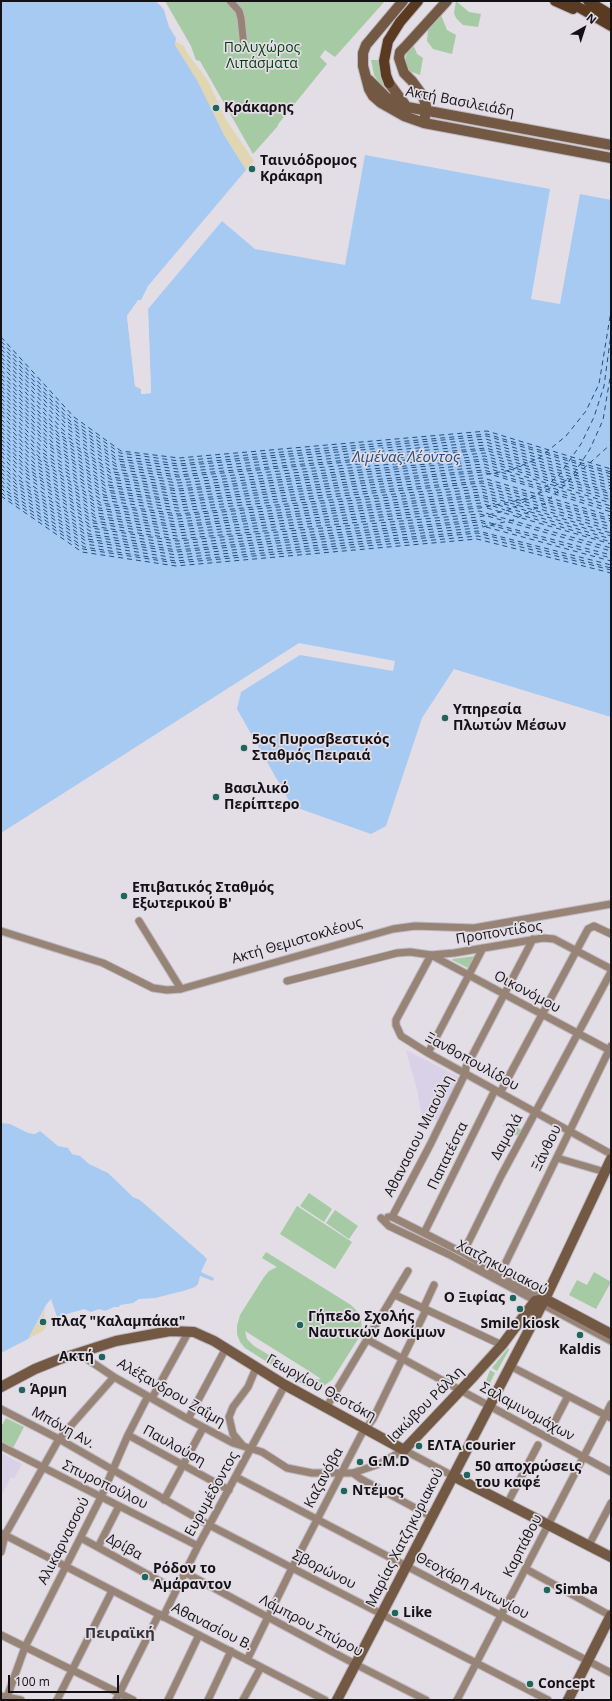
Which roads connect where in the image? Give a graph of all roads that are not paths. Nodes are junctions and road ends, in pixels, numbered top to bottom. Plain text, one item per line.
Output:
1 (230, 1) edge
2 (403, 1) edge
3 (418, 1) edge
4 (447, 1) edge
5 (555, 1) edge
6 (568, 1) edge
7 (588, 1) edge
8 (595, 1) edge
9 (604, 15) edge
10 (611, 26) edge
11 (244, 47) dead end
12 (366, 77) junction
13 (389, 83) joint
14 (407, 107) junction
15 (426, 111) junction
16 (424, 123) junction
17 (611, 145) edge
18 (611, 158) edge
19 (611, 904) edge
20 (139, 921) dead end
21 (1, 931) edge
22 (611, 934) edge
23 (533, 939) junction
24 (483, 948) junction
25 (575, 950) junction
26 (431, 955) junction
27 (611, 971) edge
28 (469, 976) junction
29 (287, 981) dead end
30 (181, 989) junction
31 (504, 994) junction
32 (541, 1014) junction
33 (578, 1034) junction
34 (610, 1049) edge
35 (428, 1053) junction
36 (465, 1074) junction
37 (498, 1092) junction
38 (536, 1112) junction
39 (570, 1130) junction
40 (611, 1154) edge
41 (557, 1158) junction
42 (611, 1159) edge
43 (605, 1172) junction
44 (392, 1217) junction
45 (424, 1233) junction
46 (463, 1253) junction
47 (506, 1262) dead end
48 (408, 1271) dead end
49 (434, 1285) dead end
50 (395, 1295) junction
51 (541, 1301) junction
52 (424, 1310) junction
53 (189, 1331) junction
54 (611, 1334) edge
55 (368, 1340) junction
56 (611, 1341) edge
57 (502, 1345) junction
58 (226, 1348) junction
59 (82, 1352) junction
60 (403, 1359) junction
61 (510, 1366) junction
62 (256, 1368) junction
63 (114, 1377) junction
64 (285, 1385) junction
65 (1, 1387) edge
66 (460, 1390) junction
67 (568, 1396) junction
68 (150, 1397) junction
69 (611, 1404) edge
70 (489, 1407) junction
71 (326, 1408) junction
72 (1, 1409) edge
73 (608, 1417) edge
74 (188, 1419) junction
75 (552, 1427) dead end
76 (203, 1428) junction
77 (366, 1429) junction
78 (128, 1435) junction
79 (59, 1439) junction
80 (538, 1445) dead end
81 (1, 1446) edge
82 (243, 1447) junction
83 (252, 1448) junction
84 (404, 1450) junction
85 (583, 1458) junction
86 (183, 1465) junction
87 (42, 1468) junction
88 (113, 1470) junction
89 (611, 1472) edge
90 (353, 1473) junction
91 (341, 1474) junction
92 (453, 1476) junction
93 (236, 1477) junction
94 (229, 1490) junction
95 (101, 1497) junction
96 (164, 1500) junction
97 (611, 1502) edge
98 (507, 1504) junction
99 (119, 1506) junction
100 (432, 1517) junction
101 (317, 1519) junction
102 (209, 1525) junction
103 (548, 1525) junction
104 (3, 1534) edge
105 (81, 1538) junction
106 (198, 1546) junction
107 (589, 1546) junction
108 (98, 1547) junction
109 (1, 1552) edge
110 (611, 1557) edge
111 (66, 1566) junction
112 (406, 1566) junction
113 (292, 1568) junction
114 (526, 1569) junction
115 (184, 1572) junction
116 (176, 1590) junction
117 (112, 1591) junction
118 (381, 1614) junction
119 (501, 1615) junction
120 (611, 1615) edge
121 (161, 1616) junction
122 (267, 1618) junction
123 (1, 1635) edge
124 (199, 1635) junction
125 (25, 1647) junction
126 (231, 1651) junction
127 (247, 1660) junction
128 (588, 1661) junction
129 (476, 1663) junction
130 (355, 1664) junction
131 (261, 1667) junction
132 (73, 1671) junction
133 (611, 1673) edge
134 (118, 1697) edge
135 (5, 1698) edge
136 (21, 1700) edge
137 (57, 1700) edge
138 (132, 1700) edge
139 (168, 1700) edge
140 (208, 1700) edge
141 (243, 1700) edge
142 (325, 1700) edge
143 (337, 1700) edge
144 (426, 1700) edge
145 (457, 1700) edge
146 (548, 1700) edge
147 (568, 1700) edge

1 - 11 street
2 - 12 street
3 - 13 main road
4 - 15 street
5 - 9 main road
6 - 9 main road
7 - 9 main road
8 - 9 main road
9 - 10 main road
12 - 14 street, Ακτή Βασιλειάδη
12 - 16 street, Ακτή Βασιλειάδη
13 - 14 street
14 - 15 street, Ακτή Βασιλειάδη
15 - 16 street
15 - 17 street, Ακτή Βασιλειάδη
16 - 18 street, Ακτή Βασιλειάδη
19 - 30 street, Ακτή Θεμιστοκλέους
20 - 30 street
21 - 30 street, Ακτή Θεμιστοκλέους
22 - 25 street, Παπατέστα
23 - 24 street, Προποντίδος
23 - 25 street, Προποντίδος
23 - 31 street, Αθανασιου Μιαούλη
24 - 26 street, Προποντίδος
24 - 28 street
25 - 27 street, Προποντίδος
25 - 32 street, Παπατέστα
26 - 28 street, Οικονόμου
26 - 29 street
26 - 35 street, Ξανθοπουλίδου
27 - 33 street, Δαμαλά
28 - 31 street, Οικονόμου
28 - 35 street
31 - 32 street, Οικονόμου
31 - 36 street, Αθανασιου Μιαούλη
32 - 33 street, Οικονόμου
32 - 37 street, Παπατέστα
33 - 34 street, Οικονόμου
33 - 38 street, Δαμαλά
34 - 39 street, Ξάνθου
35 - 36 street, Ξανθοπουλίδου
36 - 37 street, Ξανθοπουλίδου
36 - 44 street, Αθανασιου Μιαούλη
37 - 38 street, Ξανθοπουλίδου
37 - 45 street, Παπατέστα
38 - 39 street, Ξανθοπουλίδου
38 - 46 street, Δαμαλά
39 - 40 street, Ξανθοπουλίδου
39 - 41 street, Ξάνθου
41 - 43 street
41 - 47 street, Ξάνθου
42 - 43 street, Μαρίας Χατζηκυριακού
43 - 51 street, Μαρίας Χατζηκυριακού
44 - 45 street, Χατζηκυριακού
44 - 51 street, Χατζηκυριακού
45 - 46 street, Χατζηκυριακού
46 - 51 street, Χατζηκυριακού
48 - 50 street
49 - 52 street, Καζανόβα
50 - 52 street
50 - 55 street
51 - 54 street, Χατζηκυριακού
51 - 56 street, Χατζηκυριακού
51 - 57 street, Ιακώβου Ράλλη
51 - 61 street, Μαρίας Χατζηκυριακού
52 - 57 street
52 - 60 street, Καζανόβα
53 - 58 street, Γεωργίου Θεοτόκη
53 - 59 street
53 - 68 street, Αλικαρνασσού
55 - 60 street, Σαλαμινομάχων
55 - 71 street
57 - 66 street, Ιακώβου Ράλλη
58 - 62 street, Γεωργίου Θεοτόκη
58 - 74 street
59 - 63 street, Αλέξανδρου Ζαΐμη
59 - 65 street
60 - 66 street, Σαλαμινομάχων
60 - 77 street, Καζανόβα
61 - 67 street
61 - 70 street, Μαρίας Χατζηκυριακού
62 - 64 street, Γεωργίου Θεοτόκη
62 - 82 street
63 - 68 street, Αλέξανδρου Ζαΐμη
63 - 79 street
64 - 71 street, Γεωργίου Θεοτόκη
64 - 83 street, Ευρυμέδοντος
66 - 70 street, Σαλαμινομάχων
66 - 84 street, Ιακώβου Ράλλη
67 - 73 street
67 - 75 street
68 - 74 street, Αλέξανδρου Ζαΐμη
68 - 78 street, Αλικαρνασσού
69 - 73 street, Καρπάθου
70 - 85 street, Σαλαμινομάχων
70 - 92 street, Μαρίας Χατζηκυριακού
71 - 77 street, Γεωργίου Θεοτόκη
72 - 79 street, Μπόνη Αν.
73 - 85 street, Καρπάθου
74 - 76 street, Αλέξανδρου Ζαΐμη
76 - 82 street, Αλέξανδρου Ζαΐμη
76 - 86 street
77 - 84 street, Γεωργίου Θεοτόκη
77 - 91 street, Καζανόβα
78 - 86 street, Παυλούση
78 - 88 street, Αλικαρνασσού
79 - 87 street
79 - 88 street, Μπόνη Αν.
80 - 98 street
81 - 87 street, Σπυροπούλου
82 - 83 street, Αλέξανδρου Ζαΐμη
83 - 91 street, Ιακώβου Ράλλη
83 - 93 street, Ευρυμέδοντος
84 - 90 street, Ιακώβου Ράλλη
84 - 92 street, Γεωργίου Θεοτόκη
85 - 89 street, Σαλαμινομάχων
85 - 103 street, Καρπάθου
86 - 94 street, Παυλούση
86 - 96 street
87 - 95 street, Σπυροπούλου
87 - 104 street
88 - 95 street, Αλικαρνασσού
88 - 96 street, Σβορώνου
90 - 91 street, Ιακώβου Ράλλη
90 - 100 street
91 - 101 street, Καζανόβα
92 - 98 street, Γεωργίου Θεοτόκη
92 - 100 street, Μαρίας Χατζηκυριακού
93 - 94 street, Ευρυμέδοντος
93 - 101 street, Θεοχάρη Αντωνίου
94 - 102 street, Ευρυμέδοντος
95 - 99 street, Σπυροπούλου
95 - 105 street, Αλικαρνασσού
96 - 102 street, Σβορώνου
97 - 107 street
98 - 103 street, Γεωργίου Θεοτόκη
99 - 106 street, Σπυροπούλου
99 - 108 street
100 - 112 street, Μαρίας Χατζηκυριακού
101 - 112 street, Θεοχάρη Αντωνίου
101 - 113 street, Καζανόβα
102 - 106 street, Ευρυμέδοντος
102 - 113 street, Σβορώνου
103 - 107 street, Γεωργίου Θεοτόκη
103 - 114 street, Καρπάθου
104 - 109 street
104 - 111 street, Αθανασίου Β.
105 - 108 street, Δρίβα
105 - 111 street, Αλικαρνασσού
106 - 115 street, Ευρυμέδοντος
107 - 110 street, Γεωργίου Θεοτόκη
108 - 116 street, Δρίβα
111 - 117 street, Αθανασίου Β.
111 - 125 street, Αλικαρνασσού
112 - 118 street, Μαρίας Χατζηκυριακού
112 - 119 street, Θεοχάρη Αντωνίου
113 - 118 street, Σβορώνου
113 - 122 street, Καζανόβα
114 - 119 street, Καρπάθου
114 - 120 street
115 - 116 street, Ευρυμέδοντος
115 - 122 street, Λάμπρου Σπύρου
116 - 121 street, Ευρυμέδοντος
117 - 121 street, Αθανασίου Β.
117 - 132 street
118 - 129 street, Σβορώνου
118 - 130 street, Μαρίας Χατζηκυριακού
119 - 128 street, Θεοχάρη Αντωνίου
119 - 129 street, Καρπάθου
120 - 128 street
121 - 124 street, Αθανασίου Β.
121 - 134 street, Ευρυμέδοντος
122 - 127 street, Καζανόβα
122 - 130 street, Λάμπρου Σπύρου
123 - 125 street
124 - 126 street, Αθανασίου Β.
124 - 139 street
125 - 132 street
125 - 135 street, Αλικαρνασσού
126 - 127 street, Αθανασίου Β.
126 - 140 street
127 - 131 street, Αθανασίου Β.
128 - 133 street, Θεοχάρη Αντωνίου
128 - 147 street
129 - 145 street, Καρπάθου
129 - 146 street, Σβορώνου
130 - 143 street, Μαρίας Χατζηκυριακού
130 - 144 street, Λάμπρου Σπύρου
131 - 141 street
131 - 142 street, Αθανασίου Β.
132 - 134 street
132 - 137 street
134 - 138 street
135 - 136 street

